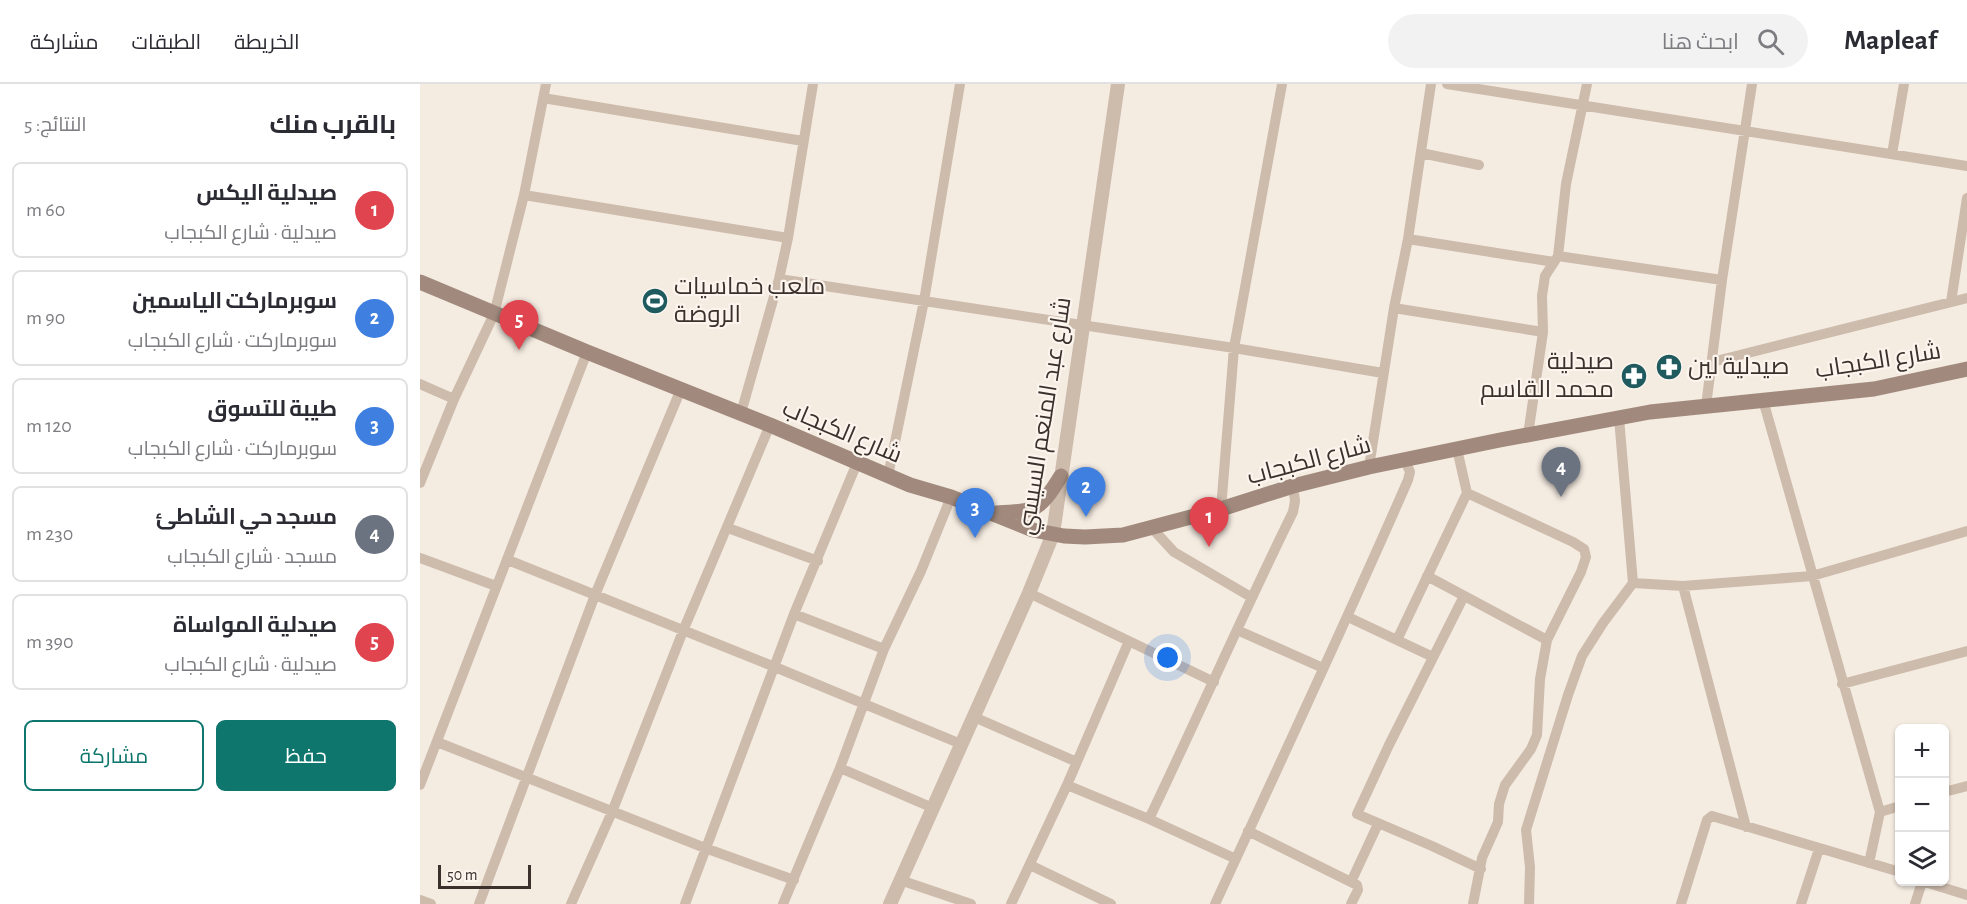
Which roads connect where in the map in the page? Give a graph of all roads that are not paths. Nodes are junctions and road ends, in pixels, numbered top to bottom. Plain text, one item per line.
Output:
1 (546, 84) edge
2 (813, 84) edge
3 (960, 84) edge
4 (1118, 84) edge
5 (1282, 84) edge
6 (1431, 84) edge
7 (1447, 84) edge
8 (1587, 84) edge
9 (1752, 84) edge
10 (1904, 84) edge
11 (543, 98) junction
12 (1583, 106) junction
13 (1745, 131) junction
14 (803, 141) junction
15 (1421, 153) junction
16 (1892, 154) junction
17 (1479, 165) dead end
18 (1967, 166) edge
19 (524, 195) junction
20 (1967, 198) edge
21 (788, 238) junction
22 (1408, 239) junction
23 (1556, 259) junction
24 (779, 279) junction
25 (1722, 280) junction
26 (420, 282) edge
27 (1967, 298) edge
28 (924, 301) junction
29 (1951, 302) junction
30 (1394, 308) junction
31 (494, 314) junction
32 (1084, 326) junction
33 (1543, 332) junction
34 (1234, 348) junction
35 (587, 352) junction
36 (1712, 362) junction
37 (1967, 369) edge
38 (1383, 373) junction
39 (420, 384) edge
40 (681, 388) junction
41 (454, 399) junction
42 (1763, 400) junction
43 (1707, 406) junction
44 (741, 413) junction
45 (1619, 418) junction
46 (770, 425) junction
47 (1528, 435) junction
48 (1457, 449) junction
49 (1405, 460) junction
50 (857, 463) junction
51 (1369, 467) junction
52 (888, 476) junction
53 (1061, 476) junction
54 (421, 478) edge
55 (1293, 486) junction
56 (1467, 493) junction
57 (951, 497) junction
58 (1221, 509) junction
59 (991, 513) junction
60 (1150, 527) junction
61 (728, 528) junction
62 (1967, 531) edge
63 (1053, 534) junction
64 (420, 558) edge
65 (508, 560) junction
66 (818, 561) junction
67 (1427, 576) junction
68 (1812, 576) junction
69 (1633, 584) junction
70 (496, 586) junction
71 (1683, 586) junction
72 (1029, 593) junction
73 (595, 595) junction
74 (1464, 596) junction
75 (1251, 597) junction
76 (794, 614) junction
77 (1348, 617) junction
78 (1238, 630) junction
79 (683, 632) junction
80 (1129, 640) junction
81 (1397, 640) junction
82 (1547, 640) junction
83 (884, 649) junction
84 (1967, 651) edge
85 (1433, 657) junction
86 (775, 667) junction
87 (1323, 668) junction
88 (1214, 682) junction
89 (1842, 684) junction
90 (864, 704) junction
91 (974, 717) junction
92 (437, 742) junction
93 (961, 744) junction
94 (1077, 762) junction
95 (840, 768) junction
96 (526, 777) junction
97 (420, 785) edge
98 (1067, 785) junction
99 (1967, 786) edge
100 (1949, 791) edge
101 (1895, 807) edge
102 (933, 808) junction
103 (612, 812) junction
104 (1880, 812) junction
105 (1149, 819) junction
106 (1378, 824) junction
107 (1746, 827) junction
108 (1248, 831) junction
109 (705, 848) junction
110 (1818, 849) junction
111 (1236, 859) junction
112 (1869, 863) junction
113 (1030, 865) junction
114 (1481, 869) junction
115 (1895, 871) edge
116 (794, 880) junction
117 (900, 880) junction
118 (1351, 882) junction
119 (1922, 886) edge
120 (1937, 886) edge
121 (1967, 895) edge
122 (420, 900) edge
123 (431, 904) edge
124 (479, 904) edge
125 (571, 904) edge
126 (684, 904) edge
127 (783, 904) edge
128 (890, 904) edge
129 (971, 904) edge
130 (1011, 904) edge
131 (1111, 904) edge
132 (1215, 904) edge
133 (1351, 904) edge
134 (1473, 904) edge
135 (1529, 904) edge
136 (1681, 904) edge
137 (1801, 904) edge
138 (1915, 904) edge

1 - 11 street
2 - 14 street
3 - 28 street
4 - 32 street, شارع عبد المنعم السيسي
5 - 34 street
6 - 15 street
7 - 12 street
8 - 12 street
9 - 13 street
10 - 16 street
11 - 14 street
11 - 19 street
12 - 13 street
12 - 23 street
13 - 16 street
13 - 25 street
14 - 21 street
15 - 17 street
15 - 22 street
16 - 18 street
19 - 21 street
19 - 31 street
20 - 29 street
21 - 24 street
22 - 23 street
22 - 30 street
23 - 25 street
23 - 33 street
24 - 28 street
24 - 44 street
25 - 36 street
26 - 31 main road, شارع الكبجاب
27 - 29 street
28 - 32 street
28 - 52 street
29 - 36 street
30 - 33 street
30 - 38 street
31 - 35 main road, شارع الكبجاب
31 - 41 street
32 - 34 street
32 - 53 street, شارع عبد المنعم السيسي
33 - 47 street
34 - 38 street
34 - 58 street
35 - 40 main road, شارع الكبجاب
35 - 65 street
36 - 43 street
37 - 42 main road, شارع الكبجاب
38 - 51 street
39 - 41 street
40 - 44 main road, شارع الكبجاب
40 - 73 street
41 - 54 street
42 - 43 main road, شارع الكبجاب
42 - 68 street
43 - 45 main road, شارع الكبجاب
44 - 46 main road, شارع الكبجاب
45 - 47 main road, شارع الكبجاب
45 - 69 street
46 - 50 main road, شارع الكبجاب
46 - 61 street
47 - 48 main road, شارع الكبجاب
48 - 49 main road, شارع الكبجاب
48 - 56 street
49 - 51 main road, شارع الكبجاب
49 - 77 street
50 - 52 main road, شارع الكبجاب
50 - 66 street
51 - 55 main road, شارع الكبجاب
52 - 57 main road, شارع الكبجاب
53 - 59 main road
53 - 63 street, شارع عبد المنعم السيسي
55 - 58 main road, شارع الكبجاب
55 - 75 street
56 - 67 street
56 - 82 street
57 - 59 main road, شارع الكبجاب
57 - 83 street
58 - 60 main road, شارع الكبجاب
59 - 63 main road, شارع الكبجاب
60 - 63 main road, شارع الكبجاب
60 - 75 street
61 - 66 street
61 - 79 street
62 - 68 street
63 - 72 street, شارع عبد المنعم السيسي
64 - 70 street
65 - 70 street
65 - 73 street
66 - 76 street
67 - 74 street
67 - 81 street
68 - 71 street
68 - 89 street
69 - 71 street
69 - 135 street
70 - 92 street
71 - 107 street
72 - 80 street
72 - 91 street, شارع عبد المنعم السيسي
73 - 79 street
73 - 96 street
74 - 82 street
74 - 85 street
75 - 78 street
76 - 83 street
76 - 86 street
77 - 81 street
77 - 87 street
78 - 87 street
78 - 88 street
79 - 86 street
79 - 103 street
80 - 88 street
80 - 94 street
81 - 85 street
82 - 114 street
83 - 90 street
84 - 89 street
85 - 106 street
86 - 90 street
86 - 109 street
87 - 108 street
88 - 105 street
89 - 104 street
90 - 93 street
90 - 95 street
91 - 93 street, شارع عبد المنعم السيسي
91 - 94 street
92 - 96 street
92 - 97 street
93 - 102 street, شارع عبد المنعم السيسي
94 - 98 street
95 - 102 street
95 - 116 street
96 - 103 street
96 - 124 street
98 - 105 street
98 - 113 street
99 - 100 street
101 - 104 street
102 - 117 street, شارع عبد المنعم السيسي
103 - 109 street
103 - 125 street
104 - 112 street
105 - 111 street
106 - 114 street
106 - 118 street
107 - 110 street
107 - 136 street
108 - 111 street
108 - 118 street
109 - 116 street
109 - 126 street
110 - 112 street
110 - 137 street
111 - 132 street
112 - 115 street
113 - 130 street
113 - 131 street
114 - 134 street
116 - 127 street
117 - 128 street, شارع عبد المنعم السيسي
117 - 129 street
118 - 133 street
119 - 138 street
120 - 121 street
122 - 123 street

